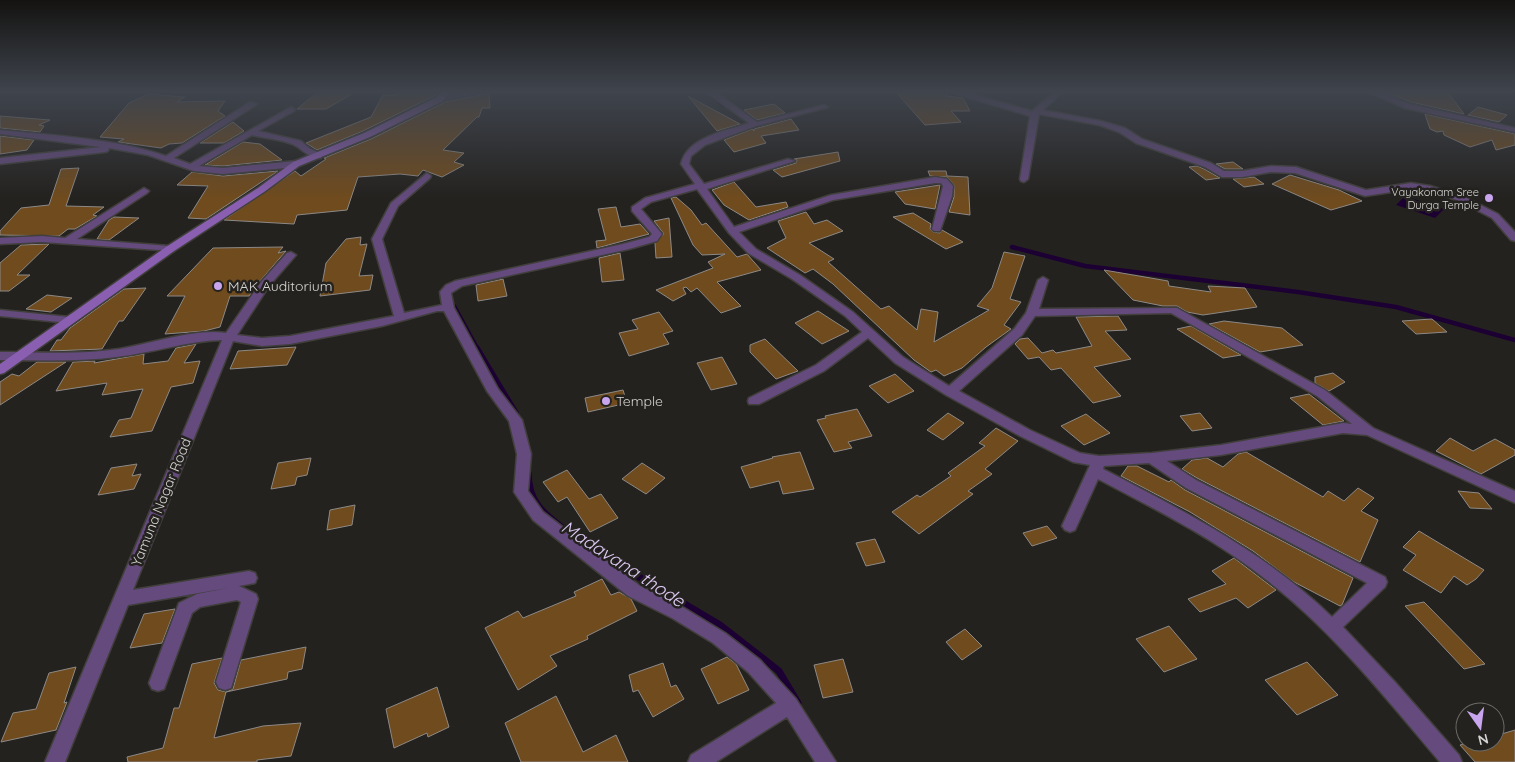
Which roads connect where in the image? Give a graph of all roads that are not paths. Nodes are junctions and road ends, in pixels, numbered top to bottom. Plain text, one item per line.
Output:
1 (218, 127) edge
2 (260, 127) edge
3 (383, 127) edge
4 (749, 127) edge
5 (1034, 127) edge
6 (1113, 127) edge
7 (1500, 127) edge
8 (1515, 130) edge
9 (0, 132) edge
10 (251, 132) junction
11 (120, 148) junction
12 (318, 156) junction
13 (167, 159) junction
14 (791, 160) dead end
15 (0, 161) edge
16 (296, 164) junction
17 (191, 167) junction
18 (427, 176) dead end
19 (1024, 179) dead end
20 (700, 187) junction
21 (144, 191) dead end
22 (937, 229) dead end
23 (732, 231) junction
24 (1513, 234) edge
25 (0, 241) edge
26 (68, 241) junction
27 (170, 248) junction
28 (291, 255) dead end
29 (1043, 280) dead end
30 (448, 308) junction
31 (0, 313) edge
32 (1032, 313) junction
33 (400, 318) junction
34 (69, 320) junction
35 (869, 332) junction
36 (229, 337) junction
37 (20, 355) junction
38 (0, 356) edge
39 (0, 370) edge
40 (950, 392) junction
41 (754, 401) dead end
42 (1369, 431) junction
43 (1152, 458) junction
44 (1097, 466) junction
45 (1515, 497) edge
46 (1070, 526) dead end
47 (249, 578) dead end
48 (200, 593) junction
49 (121, 599) junction
50 (1331, 628) junction
51 (225, 682) dead end
52 (158, 684) dead end
53 (790, 705) junction
54 (55, 762) edge
55 (698, 762) edge
56 (826, 762) edge
57 (1452, 762) edge

1 - 13 street
2 - 10 street
3 - 12 main road
4 - 20 street
5 - 19 street
6 - 24 street
7 - 8 street
9 - 11 street
10 - 12 street
10 - 17 street
11 - 13 street
11 - 15 street
12 - 16 main road
13 - 17 street
14 - 20 street
16 - 17 street
16 - 27 main road
18 - 33 street
20 - 23 street
20 - 30 street
21 - 26 street
22 - 23 street
23 - 35 street
25 - 26 street
26 - 27 street
27 - 34 main road
28 - 36 street, Yamuna Nagar Road
29 - 32 street
30 - 33 street
30 - 53 street
31 - 34 street
32 - 40 street
32 - 42 street
33 - 36 street
34 - 37 main road
35 - 40 street
35 - 41 street
36 - 37 street
36 - 49 street, Yamuna Nagar Road
37 - 38 street
37 - 39 main road
40 - 44 street
42 - 43 street
42 - 45 street
43 - 44 street
43 - 50 street
44 - 46 street
44 - 50 street
47 - 48 street
48 - 49 street
48 - 51 street
48 - 52 street
49 - 54 street, Yamuna Nagar Road
50 - 57 street
53 - 55 street
53 - 56 street

